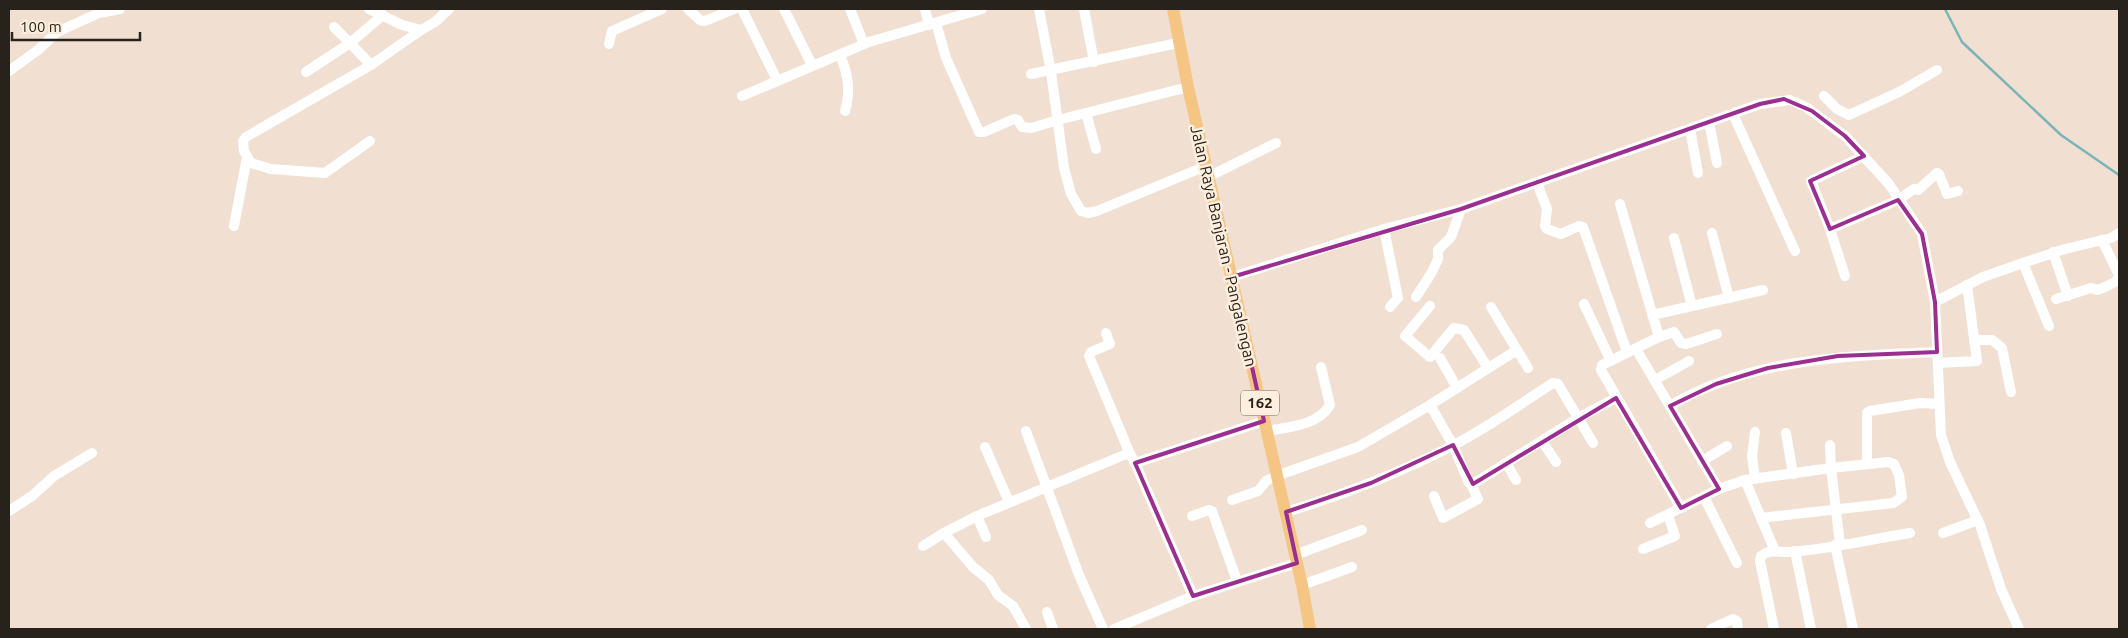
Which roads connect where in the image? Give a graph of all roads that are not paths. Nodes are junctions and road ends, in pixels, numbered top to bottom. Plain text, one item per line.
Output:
1 (120, 9) edge
2 (449, 9) edge
3 (662, 9) edge
4 (688, 9) edge
5 (734, 9) edge
6 (742, 9) edge
7 (784, 9) edge
8 (850, 9) edge
9 (925, 9) edge
10 (944, 9) edge
11 (982, 9) edge
12 (1039, 9) edge
13 (1084, 9) edge
14 (1173, 9) edge
15 (376, 11) edge
16 (947, 20) junction
17 (933, 24) junction
18 (334, 27) dead end
19 (421, 30) junction
20 (350, 43) junction
21 (609, 44) dead end
22 (864, 44) junction
23 (1178, 44) junction
24 (840, 55) junction
25 (1094, 62) junction
26 (371, 65) junction
27 (812, 65) junction
28 (1937, 70) dead end
29 (9, 71) edge
30 (306, 72) dead end
31 (1051, 72) junction
32 (1031, 74) dead end
33 (777, 80) junction
34 (1188, 87) junction
35 (742, 96) dead end
36 (1824, 96) dead end
37 (845, 111) dead end
38 (1086, 113) junction
39 (1733, 114) junction
40 (1058, 120) junction
41 (1709, 122) junction
42 (1690, 129) junction
43 (370, 140) dead end
44 (1276, 143) dead end
45 (1096, 149) dead end
46 (1864, 156) junction
47 (246, 157) junction
48 (1717, 163) dead end
49 (1207, 171) junction
50 (1698, 173) dead end
51 (1538, 183) junction
52 (1958, 191) dead end
53 (1898, 200) junction
54 (1620, 204) dead end
55 (1462, 209) junction
56 (234, 226) dead end
57 (1830, 229) junction
58 (1384, 230) junction
59 (1712, 233) dead end
60 (2119, 233) edge
61 (1674, 238) dead end
62 (2102, 240) junction
63 (1795, 251) dead end
64 (2053, 252) junction
65 (2023, 262) junction
66 (1845, 276) dead end
67 (2119, 276) edge
68 (1232, 278) junction
69 (1967, 285) junction
70 (1763, 290) dead end
71 (2068, 296) junction
72 (1416, 297) dead end
73 (1729, 298) junction
74 (2056, 299) dead end
75 (1935, 302) junction
76 (1584, 304) dead end
77 (1430, 306) dead end
78 (1692, 306) junction
79 (1390, 307) dead end
80 (1492, 307) dead end
81 (1652, 315) junction
82 (2048, 326) dead end
83 (1106, 333) dead end
84 (1717, 334) dead end
85 (1659, 337) junction
86 (1974, 340) junction
87 (1517, 350) junction
88 (1632, 351) junction
89 (1440, 358) dead end
90 (1938, 358) junction
91 (1611, 360) junction
92 (1689, 361) dead end
93 (1321, 367) dead end
94 (1488, 368) junction
95 (1528, 368) dead end
96 (1655, 380) junction
97 (1457, 388) junction
98 (2011, 392) dead end
99 (1616, 398) junction
100 (1939, 404) junction
101 (1430, 405) junction
102 (1670, 406) junction
103 (1578, 418) junction
104 (1265, 426) junction
105 (1026, 432) dead end
106 (1755, 432) dead end
107 (1786, 433) dead end
108 (1542, 441) junction
109 (1593, 443) dead end
110 (1453, 445) junction
111 (1830, 445) dead end
112 (1727, 446) dead end
113 (985, 447) dead end
114 (92, 453) dead end
115 (1133, 458) junction
116 (1702, 461) junction
117 (1556, 462) dead end
118 (1506, 463) junction
119 (1867, 464) junction
120 (1831, 468) junction
121 (1793, 474) junction
122 (1276, 476) junction
123 (1516, 480) dead end
124 (1750, 480) junction
125 (1471, 484) junction
126 (1047, 486) junction
127 (1719, 489) junction
128 (1434, 496) dead end
129 (1704, 497) junction
130 (1232, 500) dead end
131 (1009, 502) junction
132 (1681, 508) junction
133 (1836, 510) junction
134 (9, 512) edge
135 (1286, 512) junction
136 (1668, 515) junction
137 (977, 516) junction
138 (1192, 516) dead end
139 (1761, 518) junction
140 (1978, 520) junction
141 (1650, 523) dead end
142 (1362, 530) dead end
143 (944, 533) junction
144 (1910, 533) dead end
145 (1943, 533) dead end
146 (986, 537) dead end
147 (1838, 545) junction
148 (923, 546) dead end
149 (1643, 549) dead end
150 (1775, 550) junction
151 (1795, 551) junction
152 (1296, 559) junction
153 (1737, 563) dead end
154 (1352, 567) dead end
155 (1237, 581) junction
156 (1302, 585) junction
157 (1193, 596) junction
158 (1047, 612) dead end
159 (1026, 629) edge
160 (1053, 629) edge
161 (1103, 629) edge
162 (1114, 629) edge
163 (1310, 629) edge
164 (1711, 629) edge
165 (1738, 629) edge
166 (1774, 629) edge
167 (1811, 629) edge
168 (1853, 629) edge
169 (2019, 629) edge

1 - 29 street
2 - 19 street
3 - 21 street
4 - 5 street
6 - 33 street
7 - 27 street
8 - 22 street
9 - 17 street
10 - 16 street
11 - 16 street
12 - 31 street
13 - 25 street
14 - 23 main road, Jalan Raya Banjaran - Pangalengan
15 - 19 street
15 - 20 street
16 - 17 street
17 - 22 street
17 - 40 street
18 - 20 street
19 - 26 street
20 - 26 street
20 - 30 street
22 - 24 street
23 - 25 street
23 - 34 main road, Jalan Raya Banjaran - Pangalengan
24 - 27 street
24 - 37 street
25 - 31 street
26 - 47 street
27 - 33 street
28 - 36 street
31 - 32 street
31 - 40 street
33 - 35 street
34 - 38 street
34 - 49 main road, Jalan Raya Banjaran - Pangalengan
38 - 40 street
38 - 45 street
39 - 41 street
39 - 46 street
39 - 63 street
40 - 49 street
41 - 42 street
41 - 48 street
42 - 50 street
42 - 51 street
43 - 47 street
44 - 49 street
46 - 53 street
46 - 57 street
47 - 56 street
49 - 68 main road, Jalan Raya Banjaran - Pangalengan / 162
51 - 55 street
51 - 88 street
52 - 53 street
53 - 57 street
53 - 75 street
54 - 81 street
55 - 58 street
55 - 72 street
57 - 66 street
58 - 68 street
58 - 79 street
59 - 73 street
60 - 62 street
61 - 78 street
62 - 64 street
62 - 67 street
64 - 65 street
64 - 71 street
65 - 69 street
65 - 82 street
67 - 71 street
68 - 104 main road, Jalan Raya Banjaran - Pangalengan / 162
69 - 75 street
69 - 86 street
70 - 73 street
71 - 74 street
73 - 78 street
75 - 90 street
76 - 91 street
77 - 94 street
78 - 81 street
80 - 87 street
81 - 85 street
83 - 115 street
84 - 85 street
85 - 88 street
86 - 90 street
86 - 98 street
87 - 94 street
87 - 95 street
88 - 91 street
88 - 96 street
89 - 97 street
90 - 100 street
90 - 102 street
91 - 99 street
92 - 96 street
93 - 104 street
94 - 97 street
96 - 102 street
97 - 101 street
99 - 103 street
99 - 132 street
100 - 119 street
100 - 140 street
101 - 110 street
101 - 122 street
102 - 116 street
103 - 108 street
103 - 109 street
103 - 110 street
104 - 115 street
104 - 122 main road, Jalan Raya Banjaran - Pangalengan / 162
105 - 126 street
106 - 124 street
107 - 121 street
108 - 117 street
108 - 118 street
110 - 125 street
110 - 135 street
111 - 120 street
112 - 116 street
113 - 131 street
114 - 134 street
115 - 126 street
115 - 157 street
116 - 127 street
118 - 123 street
118 - 125 street
119 - 120 street
119 - 133 street
120 - 121 street
120 - 133 street
121 - 124 street
122 - 130 street
122 - 135 main road, Jalan Raya Banjaran - Pangalengan / 162
124 - 127 street
124 - 139 street
125 - 128 street
126 - 131 street
126 - 161 street
127 - 129 street
129 - 132 street
129 - 153 street
131 - 137 street
132 - 136 street
133 - 139 street
133 - 147 street
135 - 152 main road, Jalan Raya Banjaran - Pangalengan / 162
136 - 141 street
136 - 149 street
137 - 143 street
137 - 146 street
138 - 155 street
139 - 150 street
140 - 145 street
140 - 169 street
142 - 152 street
143 - 148 street
143 - 159 street
144 - 147 street
147 - 151 street
147 - 168 street
150 - 151 street
150 - 166 street
151 - 167 street
152 - 155 street
152 - 156 main road, Jalan Raya Banjaran - Pangalengan / 162
154 - 156 street
155 - 157 street
156 - 163 main road, Jalan Raya Banjaran - Pangalengan / 162
157 - 162 street
158 - 160 street
164 - 165 street

